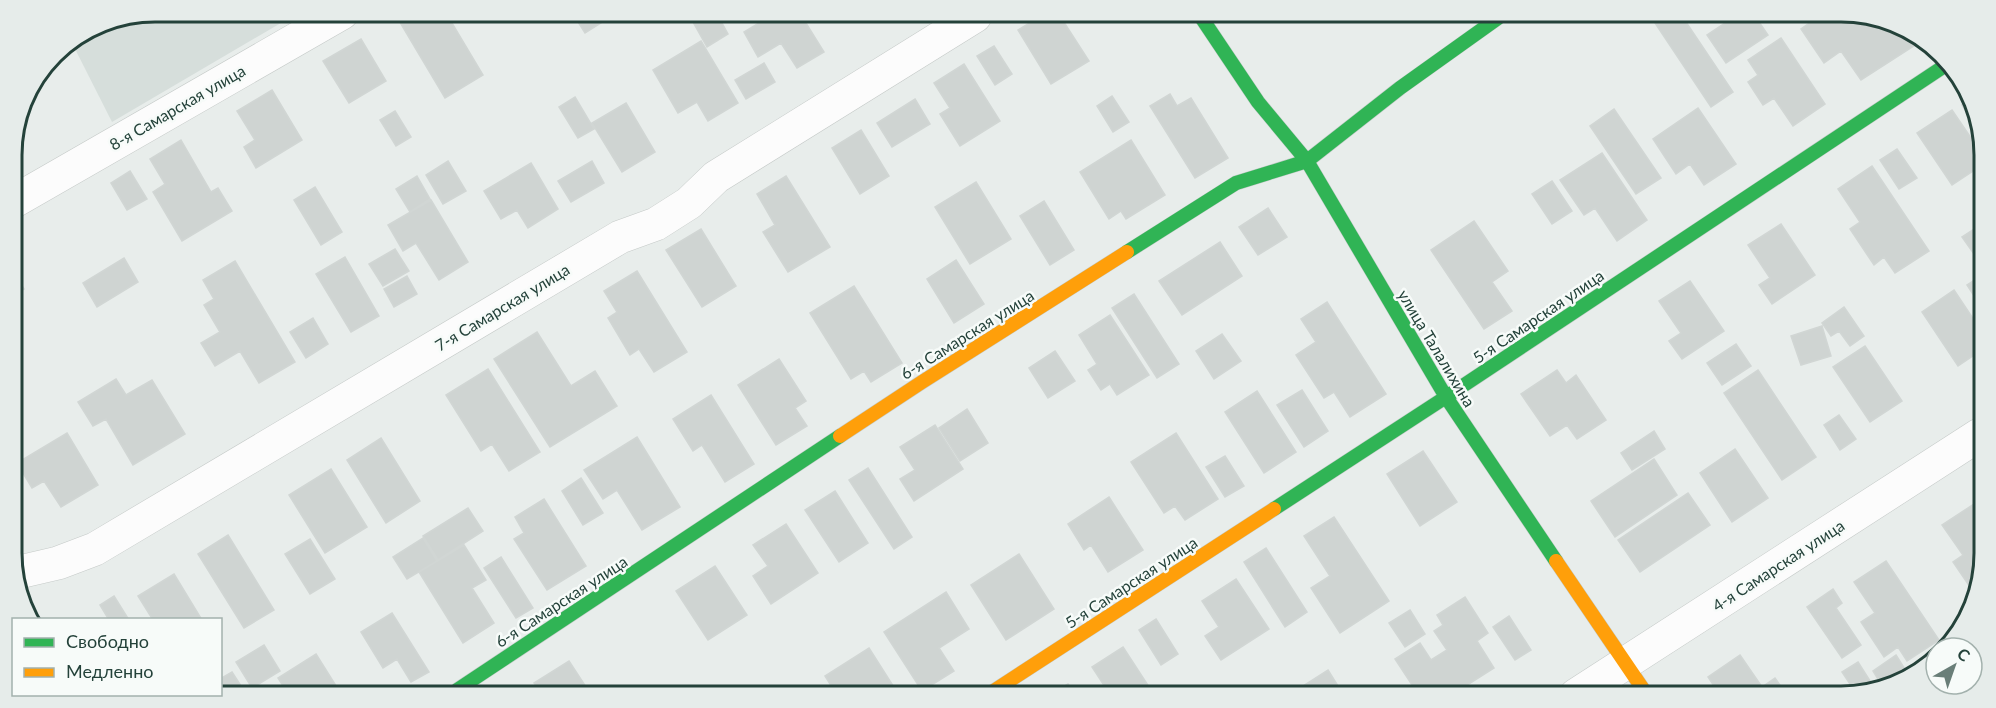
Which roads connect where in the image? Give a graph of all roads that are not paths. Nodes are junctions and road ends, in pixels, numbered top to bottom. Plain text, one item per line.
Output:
1 (1205, 22) edge
2 (1492, 22) edge
3 (325, 23) edge
4 (965, 23) edge
5 (1941, 68) edge
6 (1307, 161) junction
7 (23, 196) edge
8 (1446, 397) junction
9 (1974, 438) edge
10 (24, 571) edge
11 (1626, 663) junction
12 (1591, 685) edge
13 (1641, 685) edge
14 (463, 686) edge
15 (1002, 686) edge

1 - 6 street, улица Талалихина
2 - 6 street, 6-я Самарская улица
3 - 7 street, 8-я Самарская улица
4 - 10 street, 7-я Самарская улица
5 - 8 street, 5-я Самарская улица
6 - 8 street, улица Талалихина
6 - 14 street, 6-я Самарская улица
8 - 11 street, улица Талалихина
8 - 15 street, 5-я Самарская улица
9 - 11 street, 4-я Самарская улица
11 - 12 street, 4-я Самарская улица
11 - 13 street, улица Талалихина

